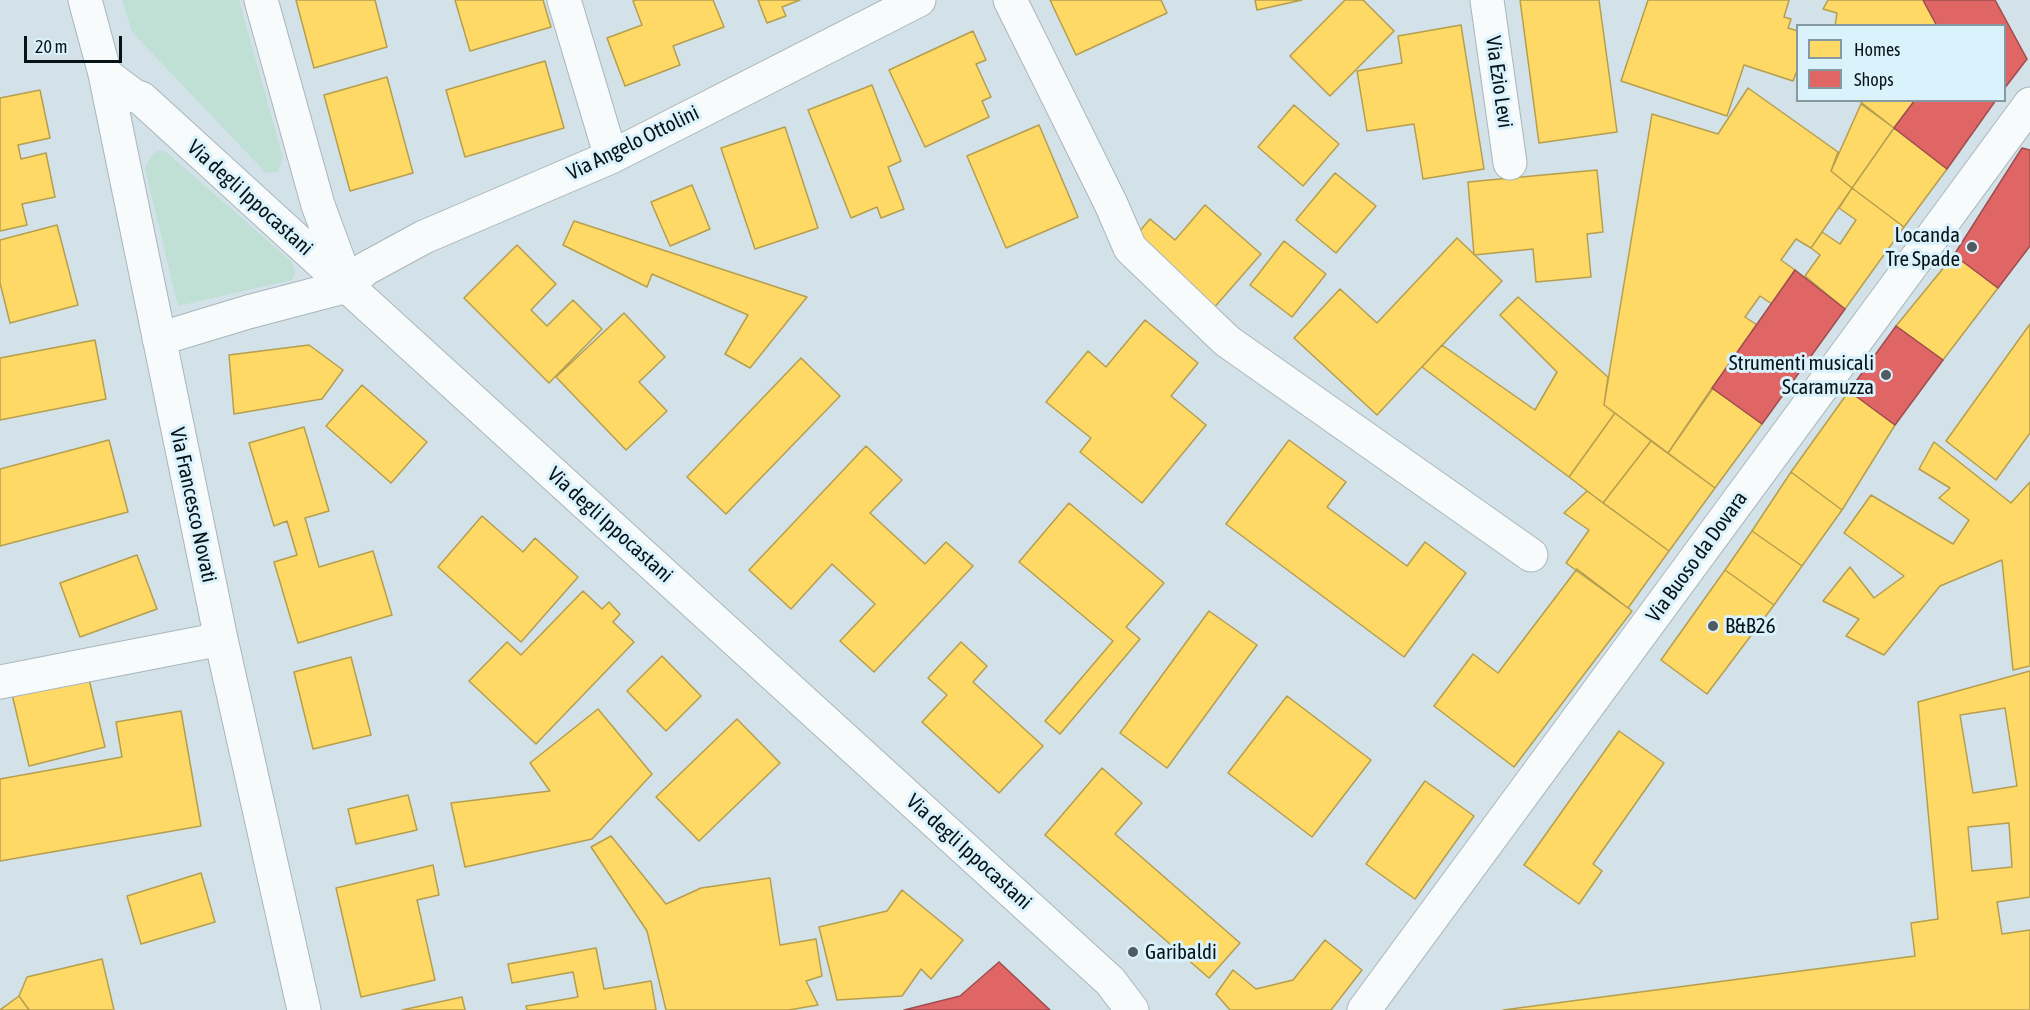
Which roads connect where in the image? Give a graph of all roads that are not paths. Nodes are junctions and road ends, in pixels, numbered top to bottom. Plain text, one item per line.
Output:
1 (85, 0) edge
2 (261, 0) edge
3 (564, 0) edge
4 (919, 0) edge
5 (1010, 0) edge
6 (1487, 0) edge
7 (873, 11) edge
8 (105, 74) junction
9 (2030, 104) edge
10 (611, 157) junction
11 (1510, 163) dead end
12 (348, 286) junction
13 (159, 339) junction
14 (1531, 555) dead end
15 (220, 639) junction
16 (0, 682) edge
17 (1110, 981) junction
18 (304, 1010) edge
19 (1132, 1010) edge
20 (1159, 1010) edge
21 (1365, 1010) edge

1 - 8 street, Via Francesco Novati
2 - 12 street
3 - 10 street
4 - 7 street, Via Angelo Ottolini
5 - 14 street
6 - 11 street, Via Ezio Levi
7 - 10 street, Via Angelo Ottolini
8 - 12 street, Via degli Ippocastani
8 - 13 street, Via Francesco Novati
9 - 21 street, Via Buoso da Dovara
10 - 12 street, Via Angelo Ottolini
12 - 13 street
12 - 17 street, Via degli Ippocastani
13 - 15 street, Via Francesco Novati
15 - 16 street
15 - 18 street, Via Francesco Novati
17 - 19 street, Via degli Ippocastani
17 - 20 street, Via degli Ippocastani

